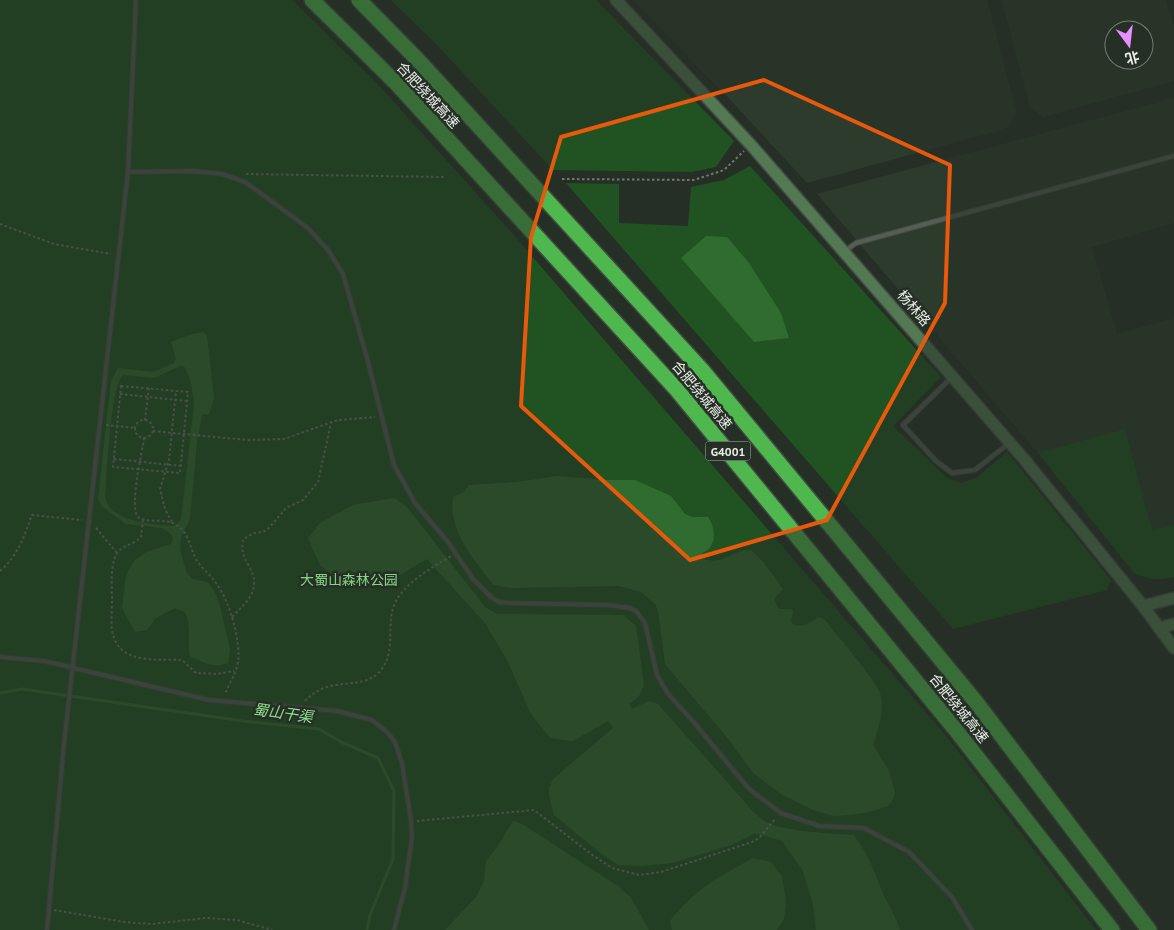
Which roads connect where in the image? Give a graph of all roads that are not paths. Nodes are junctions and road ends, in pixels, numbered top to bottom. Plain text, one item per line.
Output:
1 (136, 0) edge
2 (312, 0) edge
3 (359, 0) edge
4 (616, 0) edge
5 (1174, 156) edge
6 (128, 172) junction
7 (845, 251) junction
8 (953, 377) junction
9 (1010, 442) junction
10 (1174, 598) edge
11 (1143, 606) junction
12 (1174, 624) edge
13 (1159, 628) junction
14 (1174, 648) edge
15 (0, 657) edge
16 (73, 668) junction
17 (47, 930) edge
18 (394, 930) edge
19 (972, 930) edge
20 (1112, 930) edge
21 (1150, 930) edge

1 - 6 lane
2 - 20 highway, 合肥绕城高速 / G4001
3 - 21 highway, 合肥绕城高速 / G4001
4 - 7 street, 杨林路
5 - 7 lane
6 - 16 lane
6 - 19 lane
7 - 8 street, 杨林路
8 - 9 street, 杨林路
8 - 9 lane
9 - 11 street, 杨林路
10 - 11 street
11 - 13 street, 杨林路
12 - 13 street
13 - 14 street, 杨林路
15 - 16 lane
16 - 17 lane
16 - 18 lane

